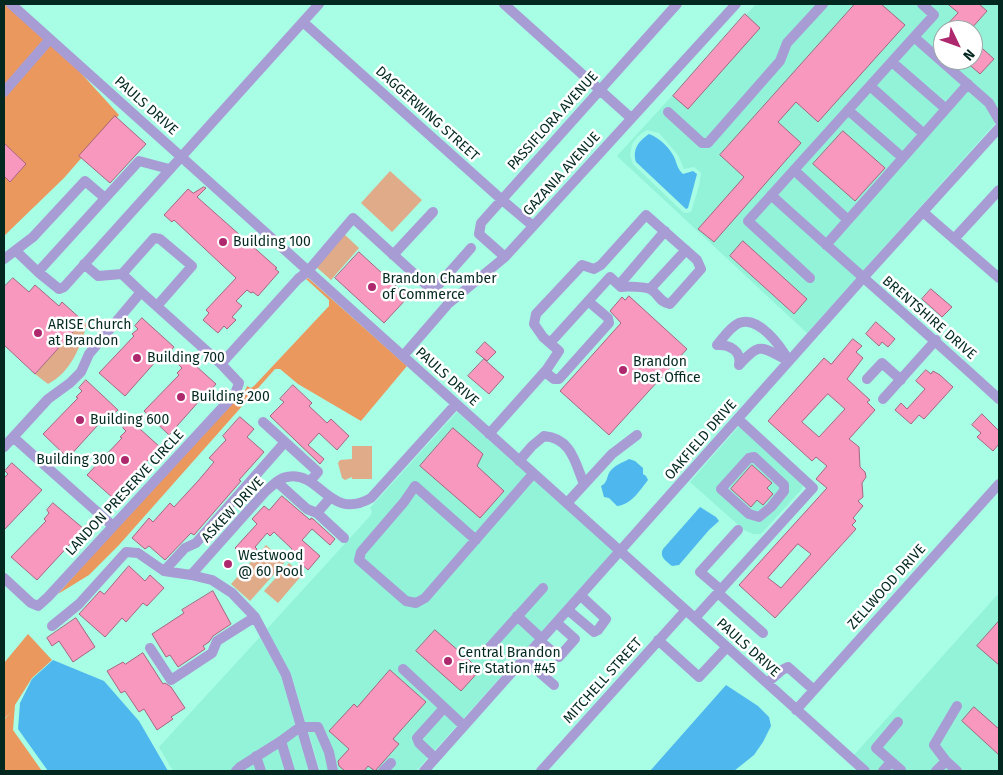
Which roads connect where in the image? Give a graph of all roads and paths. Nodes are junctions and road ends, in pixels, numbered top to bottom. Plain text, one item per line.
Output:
1 (10, 4) edge
2 (319, 4) edge
3 (504, 4) edge
4 (677, 4) edge
5 (736, 4) edge
6 (823, 4) edge
7 (922, 4) edge
8 (303, 22) junction
9 (914, 37) junction
10 (50, 39) junction
11 (892, 62) junction
12 (968, 84) junction
13 (870, 86) junction
14 (599, 89) junction
15 (4, 92) edge
16 (848, 110) junction
17 (946, 110) junction
18 (668, 112) dead end
19 (631, 118) junction
20 (999, 120) edge
21 (999, 128) edge
22 (924, 134) junction
23 (181, 156) junction
24 (903, 158) junction
25 (169, 169) junction
26 (794, 170) junction
27 (999, 190) edge
28 (772, 195) junction
29 (105, 198) junction
30 (501, 200) junction
31 (433, 212) dead end
32 (923, 212) junction
33 (848, 220) junction
34 (533, 226) junction
35 (665, 231) junction
36 (954, 239) junction
37 (826, 244) junction
38 (471, 248) dead end
39 (686, 250) junction
40 (16, 251) junction
41 (393, 255) junction
42 (505, 257) junction
43 (4, 259) edge
44 (84, 264) junction
45 (598, 267) junction
46 (308, 271) junction
47 (38, 272) junction
48 (122, 274) junction
49 (610, 277) junction
50 (810, 278) dead end
51 (863, 278) junction
52 (999, 278) edge
53 (618, 285) junction
54 (650, 289) junction
55 (142, 292) junction
56 (588, 301) junction
57 (157, 306) junction
58 (936, 340) junction
59 (550, 343) junction
60 (403, 356) junction
61 (789, 361) junction
62 (221, 364) junction
63 (545, 372) junction
64 (867, 379) dead end
65 (901, 380) junction
66 (883, 398) dead end
67 (999, 399) edge
68 (456, 404) junction
69 (738, 419) junction
70 (263, 422) dead end
71 (489, 434) junction
72 (637, 435) dead end
73 (13, 437) junction
74 (285, 442) junction
75 (4, 447) edge
76 (519, 461) junction
77 (788, 464) junction
78 (534, 474) junction
79 (776, 476) junction
80 (251, 480) junction
81 (310, 481) junction
82 (277, 482) junction
83 (584, 484) junction
84 (999, 484) edge
85 (265, 492) junction
86 (330, 498) junction
87 (567, 504) junction
88 (317, 513) junction
89 (113, 526) junction
90 (738, 530) dead end
91 (344, 538) dead end
92 (476, 540) junction
93 (621, 551) junction
94 (164, 571) junction
95 (191, 576) junction
96 (4, 578) edge
97 (543, 588) dead end
98 (719, 592) junction
99 (581, 596) junction
100 (568, 610) junction
101 (686, 610) junction
102 (517, 616) junction
103 (255, 617) junction
104 (695, 618) junction
105 (557, 623) junction
106 (52, 626) dead end
107 (763, 633) dead end
108 (541, 640) junction
109 (658, 640) junction
110 (727, 647) junction
111 (150, 648) dead end
112 (489, 648) dead end
113 (524, 659) junction
114 (403, 669) dead end
115 (767, 683) junction
116 (554, 685) dead end
117 (814, 690) junction
118 (957, 706) dead end
119 (444, 708) junction
120 (796, 710) junction
121 (898, 722) dead end
122 (464, 726) junction
123 (300, 727) junction
124 (281, 741) junction
125 (256, 756) junction
126 (435, 758) junction
127 (946, 761) junction
128 (892, 762) junction
129 (391, 763) dead end
130 (901, 770) dead end
131 (236, 771) edge
132 (261, 771) edge
133 (290, 771) edge
134 (314, 771) edge
135 (333, 771) edge
136 (383, 771) edge
137 (424, 771) edge
138 (541, 771) edge
139 (864, 771) edge
140 (883, 771) edge
141 (936, 771) edge
142 (957, 771) edge

1 - 10 street, PAULS DRIVE
2 - 8 street
3 - 14 street
4 - 14 street, PASSIFLORA AVENUE
5 - 19 street, GAZANIA AVENUE
6 - 18 street
7 - 9 street
8 - 23 street
8 - 30 street, DAGGERWING STREET
9 - 11 street
9 - 12 street
10 - 15 street
10 - 23 street, PAULS DRIVE
11 - 13 street
11 - 17 street
12 - 17 street
12 - 20 street
13 - 16 street
13 - 22 street
14 - 19 street
14 - 30 street, PASSIFLORA AVENUE
16 - 24 street
16 - 26 street
17 - 22 street
19 - 34 street, GAZANIA AVENUE
21 - 32 street, OAKFIELD DRIVE
22 - 24 street
23 - 25 street
23 - 46 street, PAULS DRIVE
24 - 33 street
25 - 29 street
25 - 44 street
26 - 28 street
26 - 33 street
27 - 36 street
28 - 37 street, BRENTSHIRE DRIVE
28 - 50 street
29 - 40 street
29 - 47 street
30 - 34 street, DAGGERWING STREET
30 - 42 street, PASSIFLORA AVENUE
31 - 41 street
32 - 36 street
32 - 51 street, OAKFIELD DRIVE
33 - 37 street
34 - 42 street, GAZANIA AVENUE
35 - 39 street
35 - 45 street
35 - 53 street
36 - 52 street
37 - 51 street, BRENTSHIRE DRIVE
38 - 41 street
39 - 54 street
39 - 54 street
40 - 43 street
40 - 47 street
41 - 46 street
42 - 60 street, GAZANIA AVENUE
44 - 47 street
44 - 48 street
45 - 49 street
45 - 59 street
46 - 60 street, PAULS DRIVE
46 - 62 street
48 - 55 street, LANDON PRESERVE CIRCLE
48 - 57 street
49 - 53 street
49 - 56 street
51 - 58 street, BRENTSHIRE DRIVE
51 - 61 street, OAKFIELD DRIVE
53 - 54 street
55 - 57 street, LANDON PRESERVE CIRCLE
55 - 73 street
56 - 59 street
56 - 63 street
57 - 62 street, LANDON PRESERVE CIRCLE
58 - 65 street
58 - 67 street, BRENTSHIRE DRIVE
59 - 63 street
60 - 68 street, PAULS DRIVE
61 - 61 street
61 - 69 street, OAKFIELD DRIVE
62 - 89 street, LANDON PRESERVE CIRCLE
63 - 71 street
64 - 65 street
65 - 66 street
68 - 71 street, PAULS DRIVE
68 - 86 street
69 - 77 street
69 - 93 street, OAKFIELD DRIVE
70 - 74 street
71 - 76 street, PAULS DRIVE
72 - 83 street
73 - 75 street
73 - 89 street
74 - 80 street
74 - 81 street
76 - 78 street, PAULS DRIVE
76 - 83 street
77 - 79 street
77 - 98 street
78 - 87 street, PAULS DRIVE
78 - 92 street
79 - 79 street
80 - 85 street
80 - 94 street
81 - 82 street, ASKEW DRIVE
81 - 86 street
82 - 85 street, ASKEW DRIVE
82 - 88 street
83 - 87 street
84 - 117 street, ZELLWOOD DRIVE
85 - 95 street, ASKEW DRIVE
86 - 88 street
87 - 93 street, PAULS DRIVE
88 - 91 street
89 - 96 street, LANDON PRESERVE CIRCLE
90 - 98 street
92 - 92 street
93 - 99 street, OAKFIELD DRIVE
93 - 101 street, PAULS DRIVE
94 - 95 street
94 - 106 street
95 - 103 street
97 - 102 street
98 - 104 street
98 - 107 street
99 - 100 street, OAKFIELD DRIVE
99 - 100 street
100 - 105 street, OAKFIELD DRIVE
101 - 104 street, PAULS DRIVE
101 - 109 street, MITCHELL STREET
102 - 108 street
102 - 112 street
103 - 111 street
103 - 123 street
104 - 110 street, PAULS DRIVE
105 - 108 street, OAKFIELD DRIVE
105 - 108 street
108 - 113 street, OAKFIELD DRIVE
109 - 110 street
109 - 138 street, MITCHELL STREET
110 - 115 street, PAULS DRIVE
113 - 116 street
113 - 122 street, OAKFIELD DRIVE
114 - 119 street
115 - 117 street
115 - 120 street, PAULS DRIVE
117 - 120 street, ZELLWOOD DRIVE
118 - 127 street
119 - 122 street
119 - 126 street
120 - 139 street, PAULS DRIVE
121 - 128 street
122 - 126 street, OAKFIELD DRIVE
123 - 124 street
123 - 134 street
123 - 135 street
124 - 125 street
124 - 133 street
125 - 131 street
125 - 132 street
126 - 137 street, OAKFIELD DRIVE
127 - 141 street
127 - 142 street
128 - 130 street
128 - 140 street
129 - 136 street

